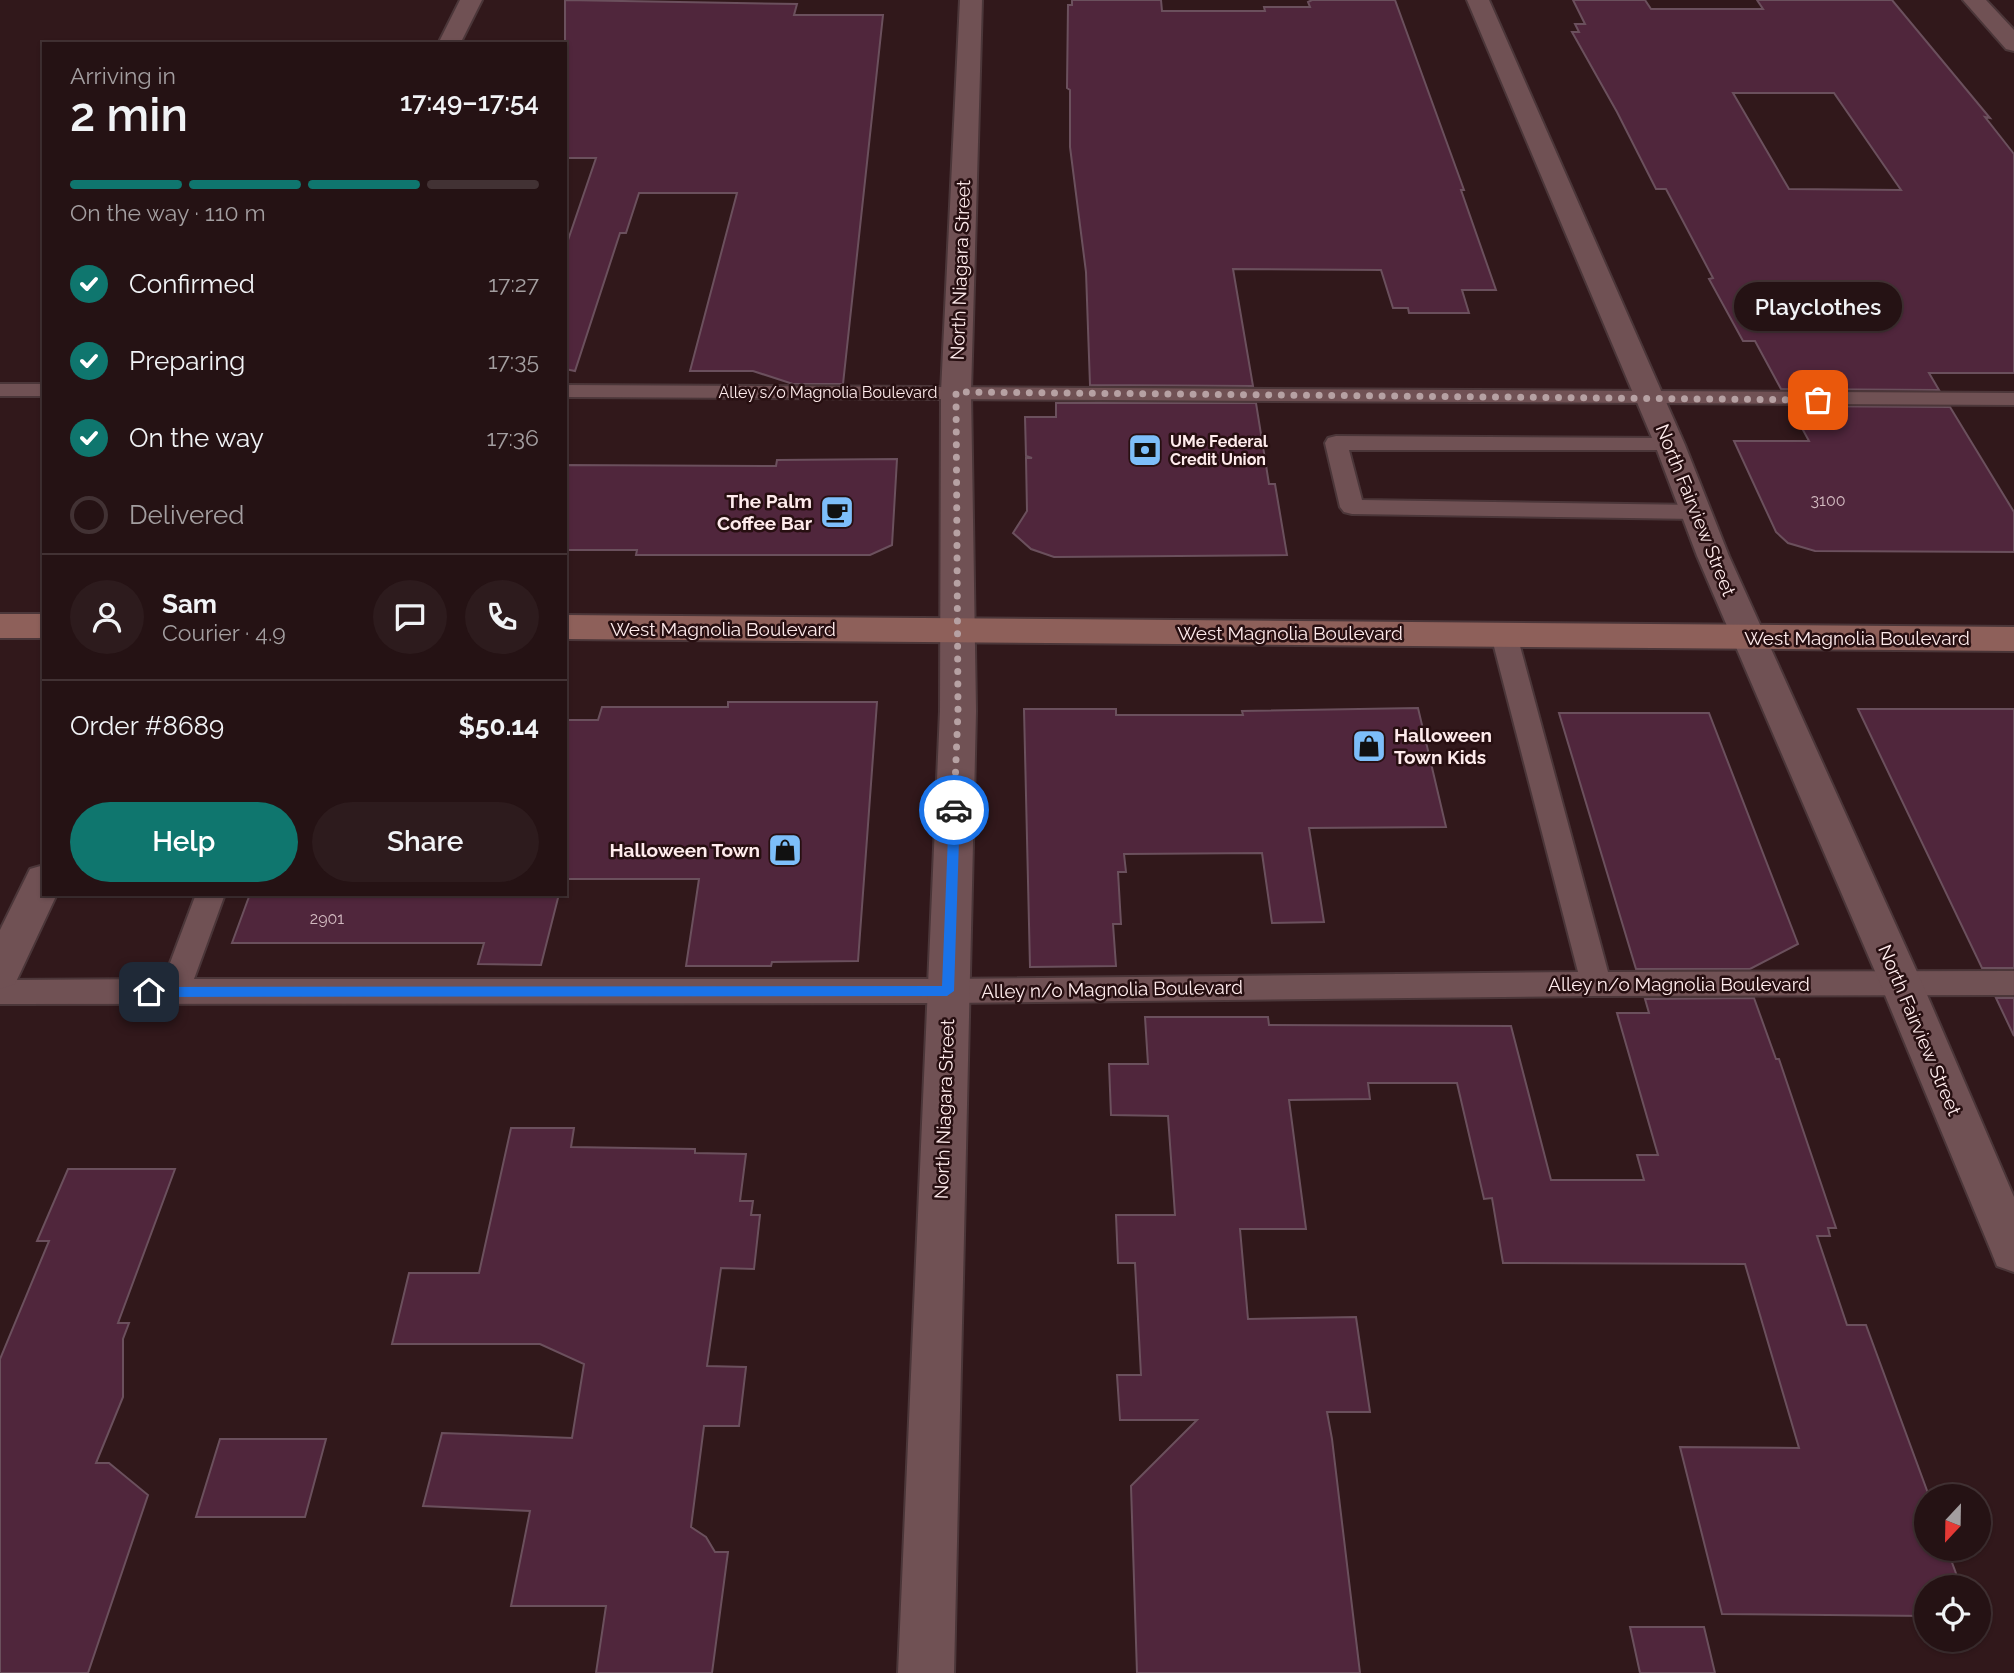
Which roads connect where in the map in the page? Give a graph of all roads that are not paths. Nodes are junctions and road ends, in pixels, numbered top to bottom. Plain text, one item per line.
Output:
1 (471, 0) edge
2 (971, 0) edge
3 (1478, 0) edge
4 (1974, 0) edge
5 (450, 42) edge
6 (2014, 44) edge
7 (0, 390) edge
8 (42, 390) edge
9 (567, 391) edge
10 (956, 392) junction
11 (2014, 399) edge
12 (1650, 400) junction
13 (1670, 445) junction
14 (1697, 512) junction
15 (0, 626) edge
16 (42, 626) edge
17 (567, 628) edge
18 (957, 629) junction
19 (1504, 635) junction
20 (1749, 637) junction
21 (2014, 639) edge
22 (42, 884) edge
23 (210, 896) edge
24 (0, 972) edge
25 (2014, 983) edge
26 (1595, 984) junction
27 (1901, 984) junction
28 (947, 991) junction
29 (0, 992) edge
30 (174, 992) junction
31 (2014, 1251) edge
32 (926, 1673) edge

1 - 5 street
2 - 10 street, North Niagara Street
3 - 12 street, North Fairview Street
4 - 6 street
7 - 8 lane
9 - 10 lane, Alley s/o Magnolia Boulevard
10 - 12 lane, Alley s/o Magnolia Boulevard
10 - 18 street, North Niagara Street
11 - 12 lane, Alley s/o Magnolia Boulevard
12 - 13 street, North Fairview Street
13 - 14 street, North Fairview Street
13 - 14 lane
14 - 20 street, North Fairview Street
15 - 16 main road
17 - 18 main road, West Magnolia Boulevard
18 - 19 main road, West Magnolia Boulevard
18 - 28 street, North Niagara Street
19 - 20 main road, West Magnolia Boulevard
19 - 26 lane
20 - 21 main road, West Magnolia Boulevard
20 - 27 street, North Fairview Street
22 - 24 street
23 - 30 lane
25 - 27 lane, Alley n/o Magnolia Boulevard
26 - 27 lane, Alley n/o Magnolia Boulevard
26 - 28 lane, Alley n/o Magnolia Boulevard
27 - 31 street, North Fairview Street
28 - 30 lane, Alley n/o Magnolia Boulevard
28 - 32 street, North Niagara Street
29 - 30 lane, Alley n/o Magnolia Boulevard

